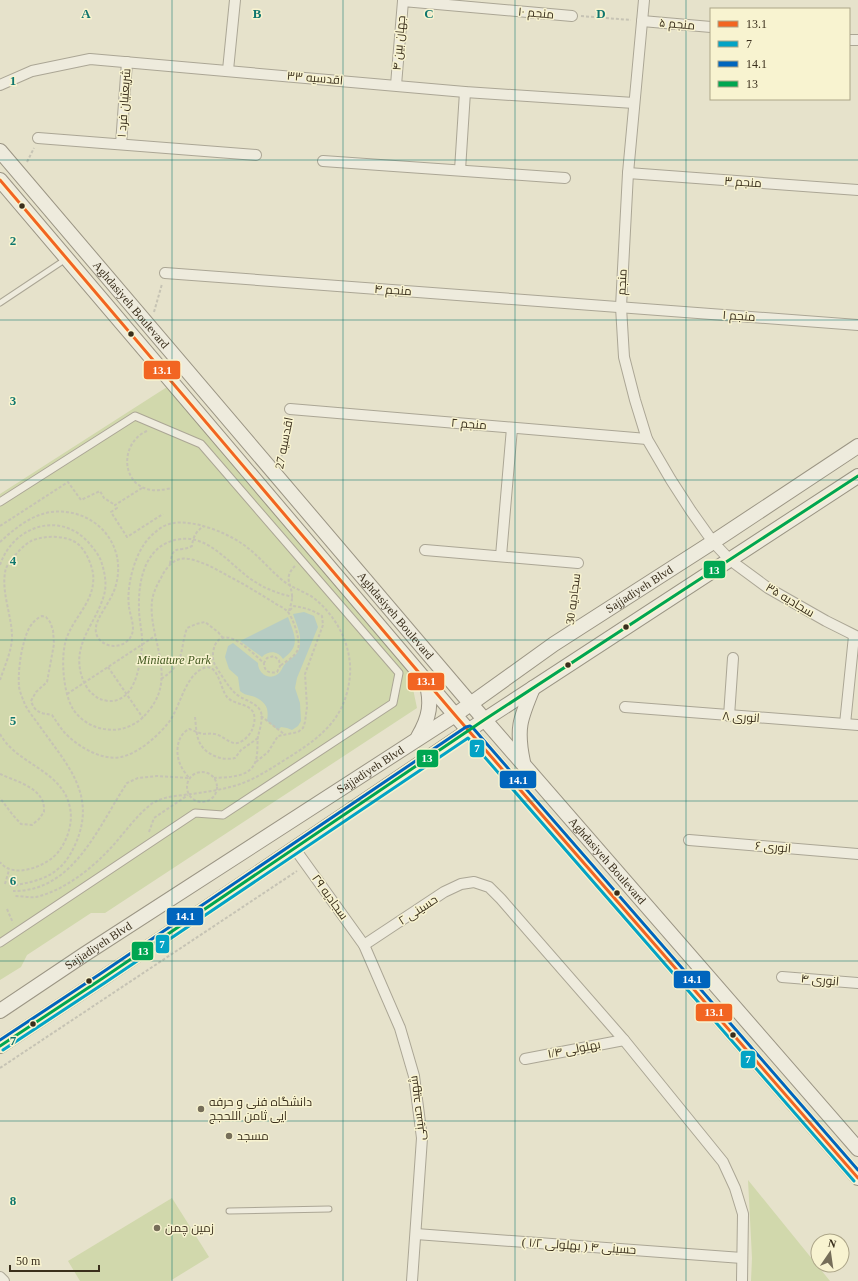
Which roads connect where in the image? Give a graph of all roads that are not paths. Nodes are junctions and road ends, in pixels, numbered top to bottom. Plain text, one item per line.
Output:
1 (235, 0) edge
2 (644, 0) edge
3 (403, 1) joint
4 (572, 16) road end
5 (642, 21) junction
6 (710, 27) edge
7 (127, 62) junction
8 (228, 70) junction
9 (0, 85) edge
10 (396, 85) junction
11 (466, 92) junction
12 (634, 103) junction
13 (38, 138) road end
14 (121, 144) junction
15 (0, 151) edge
16 (256, 155) dead end
17 (323, 160) dead end
18 (460, 170) junction
19 (628, 173) junction
20 (565, 178) dead end
21 (0, 180) edge
22 (858, 190) edge
23 (67, 258) junction
24 (165, 273) road end
25 (0, 303) edge
26 (621, 307) junction
27 (858, 325) edge
28 (290, 409) road end
29 (512, 428) junction
30 (647, 439) junction
31 (858, 446) edge
32 (858, 476) edge
33 (0, 502) edge
34 (713, 542) junction
35 (425, 550) dead end
36 (501, 556) junction
37 (730, 560) junction
38 (578, 563) road end
39 (856, 636) edge
40 (733, 658) dead end
41 (426, 680) junction
42 (533, 688) junction
43 (470, 704) junction
44 (625, 707) dead end
45 (455, 715) junction
46 (729, 716) junction
47 (484, 720) junction
48 (845, 724) junction
49 (858, 725) edge
50 (469, 731) junction
51 (417, 740) junction
52 (524, 764) junction
53 (689, 840) dead end
54 (295, 848) junction
55 (858, 854) edge
56 (0, 943) edge
57 (364, 945) junction
58 (782, 977) dead end
59 (858, 983) edge
60 (0, 1011) edge
61 (624, 1040) junction
62 (0, 1046) edge
63 (525, 1059) dead end
64 (858, 1149) edge
65 (858, 1178) edge
66 (329, 1209) dead end
67 (229, 1211) dead end
68 (416, 1234) junction
69 (742, 1258) junction
70 (0, 1277) edge
71 (4, 1281) edge
72 (412, 1281) edge
73 (742, 1281) edge

1 - 8 street
2 - 5 street, منجم
3 - 4 street, منجم ۱۰
3 - 10 street, جهان بین ۴
5 - 6 street, منجم ۵
5 - 12 street, منجم
7 - 8 street, اقدسیه ۳۳
7 - 9 street, اقدسیه ۳۳
7 - 14 street, شریعتیان فرد ۱
8 - 10 street, اقدسیه ۳۳
10 - 11 street, اقدسیه ۳۳
11 - 12 street, اقدسیه ۳۳
11 - 18 street
12 - 19 street, منجم
13 - 14 street
14 - 16 street
15 - 43 main road, Aghdasiyeh Boulevard
17 - 18 street
18 - 20 street
19 - 22 street, منجم ۳
19 - 26 street, منجم
21 - 23 main road, Aghdasiyeh Boulevard
23 - 25 lane
23 - 41 main road, Aghdasiyeh Boulevard
24 - 26 street, منجم ۴
26 - 27 street, منجم ۱
26 - 30 street, منجم
28 - 29 street, منجم ۲
29 - 30 street, منجم ۲
29 - 36 street
30 - 34 street, منجم
31 - 34 main road, Sajjadiyeh Blvd
32 - 37 main road, Sajjadiyeh Blvd
33 - 56 street
34 - 37 street, سجادیه ۳۵
34 - 43 main road, Sajjadiyeh Blvd
35 - 36 street
36 - 38 street
37 - 39 street, سجادیه ۳۵
37 - 42 main road, Sajjadiyeh Blvd
39 - 48 street
40 - 46 street
41 - 45 main road, Aghdasiyeh Boulevard
41 - 51 main road
42 - 47 main road, Sajjadiyeh Blvd
42 - 52 main road
43 - 45 main road, Sajjadiyeh Blvd
43 - 47 main road, Aghdasiyeh Boulevard
44 - 46 street, انوری ۸
45 - 50 main road, Aghdasiyeh Boulevard
45 - 51 main road, Sajjadiyeh Blvd
46 - 48 street, انوری ۸
47 - 50 main road, Sajjadiyeh Blvd
47 - 52 main road, Aghdasiyeh Boulevard
48 - 49 street, انوری ۸
50 - 54 main road, Sajjadiyeh Blvd
50 - 65 main road, Aghdasiyeh Boulevard
51 - 60 main road, Sajjadiyeh Blvd
52 - 64 main road, Aghdasiyeh Boulevard
53 - 55 street, انوری ۶
54 - 57 street, سجادیه ۲۹
54 - 62 main road, Sajjadiyeh Blvd
57 - 61 street, حسینی ۲
57 - 68 street, شهید حسینی
58 - 59 street, انوری ۴
61 - 63 street, بهلولی ۱/۴
61 - 69 street
66 - 67 lane
68 - 69 street, حسینی ۴ ( بهلولی ۱/۲ )
68 - 72 street, شهید حسینی
69 - 73 street
70 - 71 street

